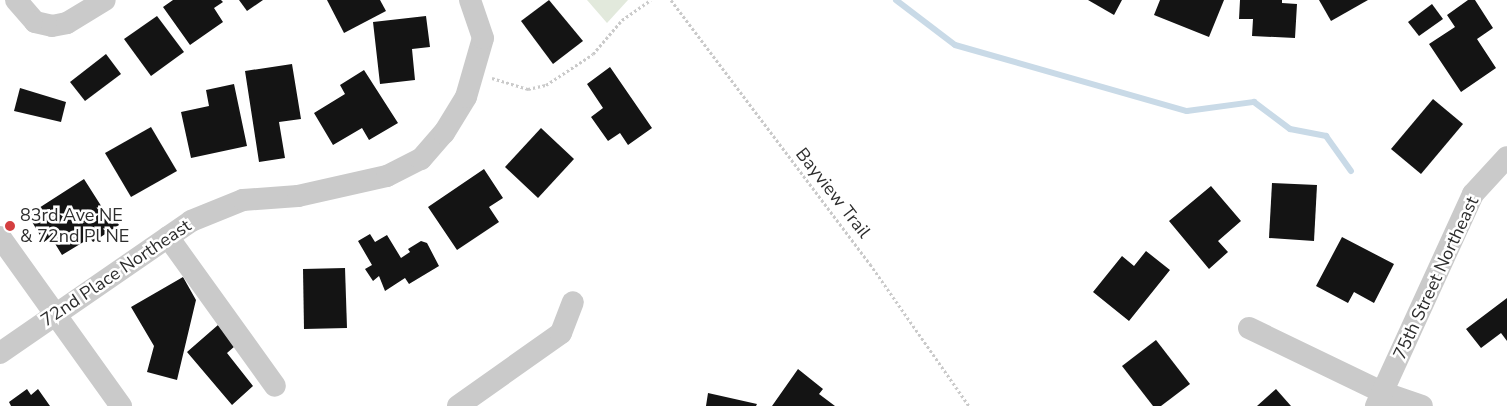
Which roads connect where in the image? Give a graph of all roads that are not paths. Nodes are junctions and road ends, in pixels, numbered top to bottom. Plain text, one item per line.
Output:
1 (16, 0) edge
2 (104, 0) edge
3 (470, 0) edge
4 (1507, 157) edge
5 (0, 237) edge
6 (168, 237) junction
7 (573, 302) dead end
8 (56, 314) junction
9 (1249, 328) dead end
10 (0, 353) edge
11 (275, 386) dead end
12 (1380, 399) edge
13 (121, 406) edge
14 (458, 406) edge
15 (1422, 406) edge

1 - 2 street
3 - 6 street, 72nd Place Northeast
4 - 12 street, 75th Street Northeast
5 - 8 street
6 - 8 street, 72nd Place Northeast
6 - 11 street
7 - 14 street
8 - 10 street, 72nd Place Northeast
8 - 13 street
9 - 12 street
12 - 15 street

